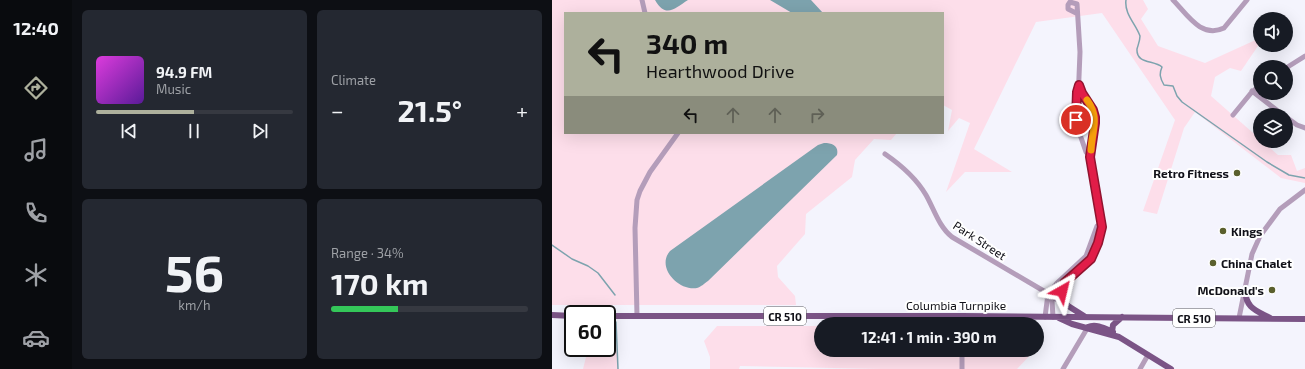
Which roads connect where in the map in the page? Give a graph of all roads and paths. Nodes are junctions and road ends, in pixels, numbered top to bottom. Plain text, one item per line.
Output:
1 (642, 0) edge
2 (1173, 0) edge
3 (1247, 0) edge
4 (645, 12) edge
5 (1076, 13) dead end
6 (1305, 56) edge
7 (1293, 64) edge
8 (1079, 85) junction
9 (1252, 91) joint
10 (1275, 108) edge
11 (1233, 115) dead end
12 (1293, 122) edge
13 (1305, 128) edge
14 (677, 134) edge
15 (885, 154) dead end
16 (1090, 157) junction
17 (1305, 190) edge
18 (1100, 224) junction
19 (1064, 283) junction
20 (1245, 290) junction
21 (1051, 296) junction
22 (1068, 306) junction
23 (552, 316) edge
24 (564, 316) edge
25 (616, 316) edge
26 (637, 316) junction
27 (962, 316) joint
28 (1045, 317) junction
29 (1055, 317) junction
30 (1085, 317) junction
31 (1122, 317) junction
32 (1239, 318) junction
33 (1271, 318) junction
34 (1305, 318) edge
35 (1088, 327) junction
36 (1112, 332) junction
37 (1119, 337) junction
38 (1148, 355) junction
39 (962, 357) edge
40 (962, 369) edge
41 (1063, 369) edge
42 (1140, 369) edge
43 (1171, 369) edge

1 - 4 street
2 - 3 street
5 - 8 street
6 - 7 street
8 - 16 street
8 - 16 street
9 - 10 street
9 - 11 street
12 - 13 street
14 - 26 street
15 - 21 street, Park Street
16 - 18 street
17 - 20 street
18 - 19 street
18 - 21 street
19 - 21 street
19 - 22 main road
20 - 32 street
20 - 33 main road
21 - 22 main road
21 - 28 street
21 - 29 street
22 - 30 main road
23 - 24 main road
25 - 26 main road, Columbia Turnpike / CR 510
26 - 27 main road, Columbia Turnpike / CR 510
27 - 28 main road, Columbia Turnpike / CR 510
28 - 29 main road, Columbia Turnpike / CR 510
29 - 30 main road, Columbia Turnpike / CR 510
29 - 35 main road
30 - 31 main road, Columbia Turnpike / CR 510
31 - 32 main road, Columbia Turnpike / CR 510
31 - 36 main road
32 - 33 main road, Columbia Turnpike / CR 510
33 - 34 main road, Columbia Turnpike / CR 510
35 - 36 main road
35 - 37 main road
35 - 41 street
36 - 37 main road
37 - 38 main road
38 - 42 street
38 - 43 main road
39 - 40 street

